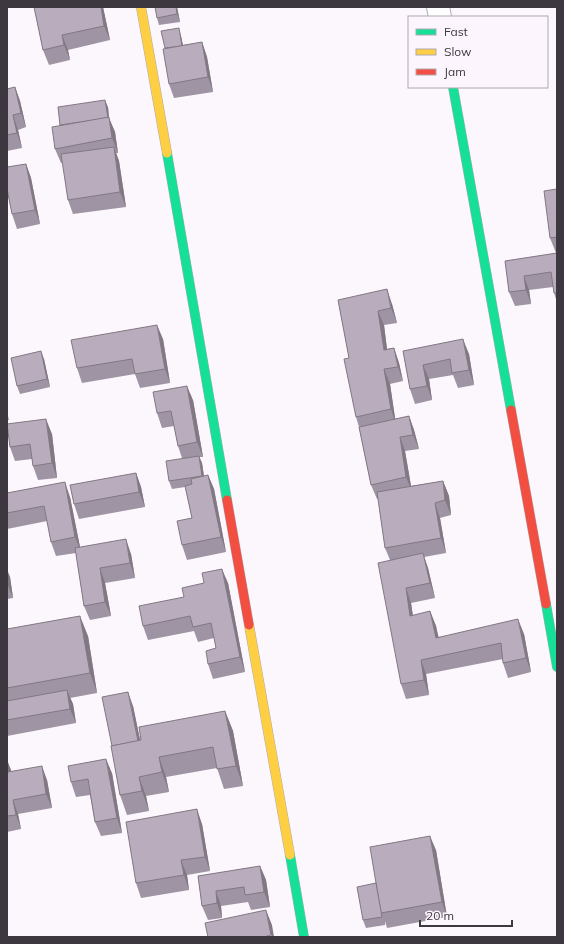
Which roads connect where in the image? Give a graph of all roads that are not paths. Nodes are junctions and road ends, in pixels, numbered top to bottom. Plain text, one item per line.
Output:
1 (141, 7) edge
2 (452, 88) edge
3 (557, 667) edge
4 (304, 937) edge

1 - 4 street
2 - 3 street

